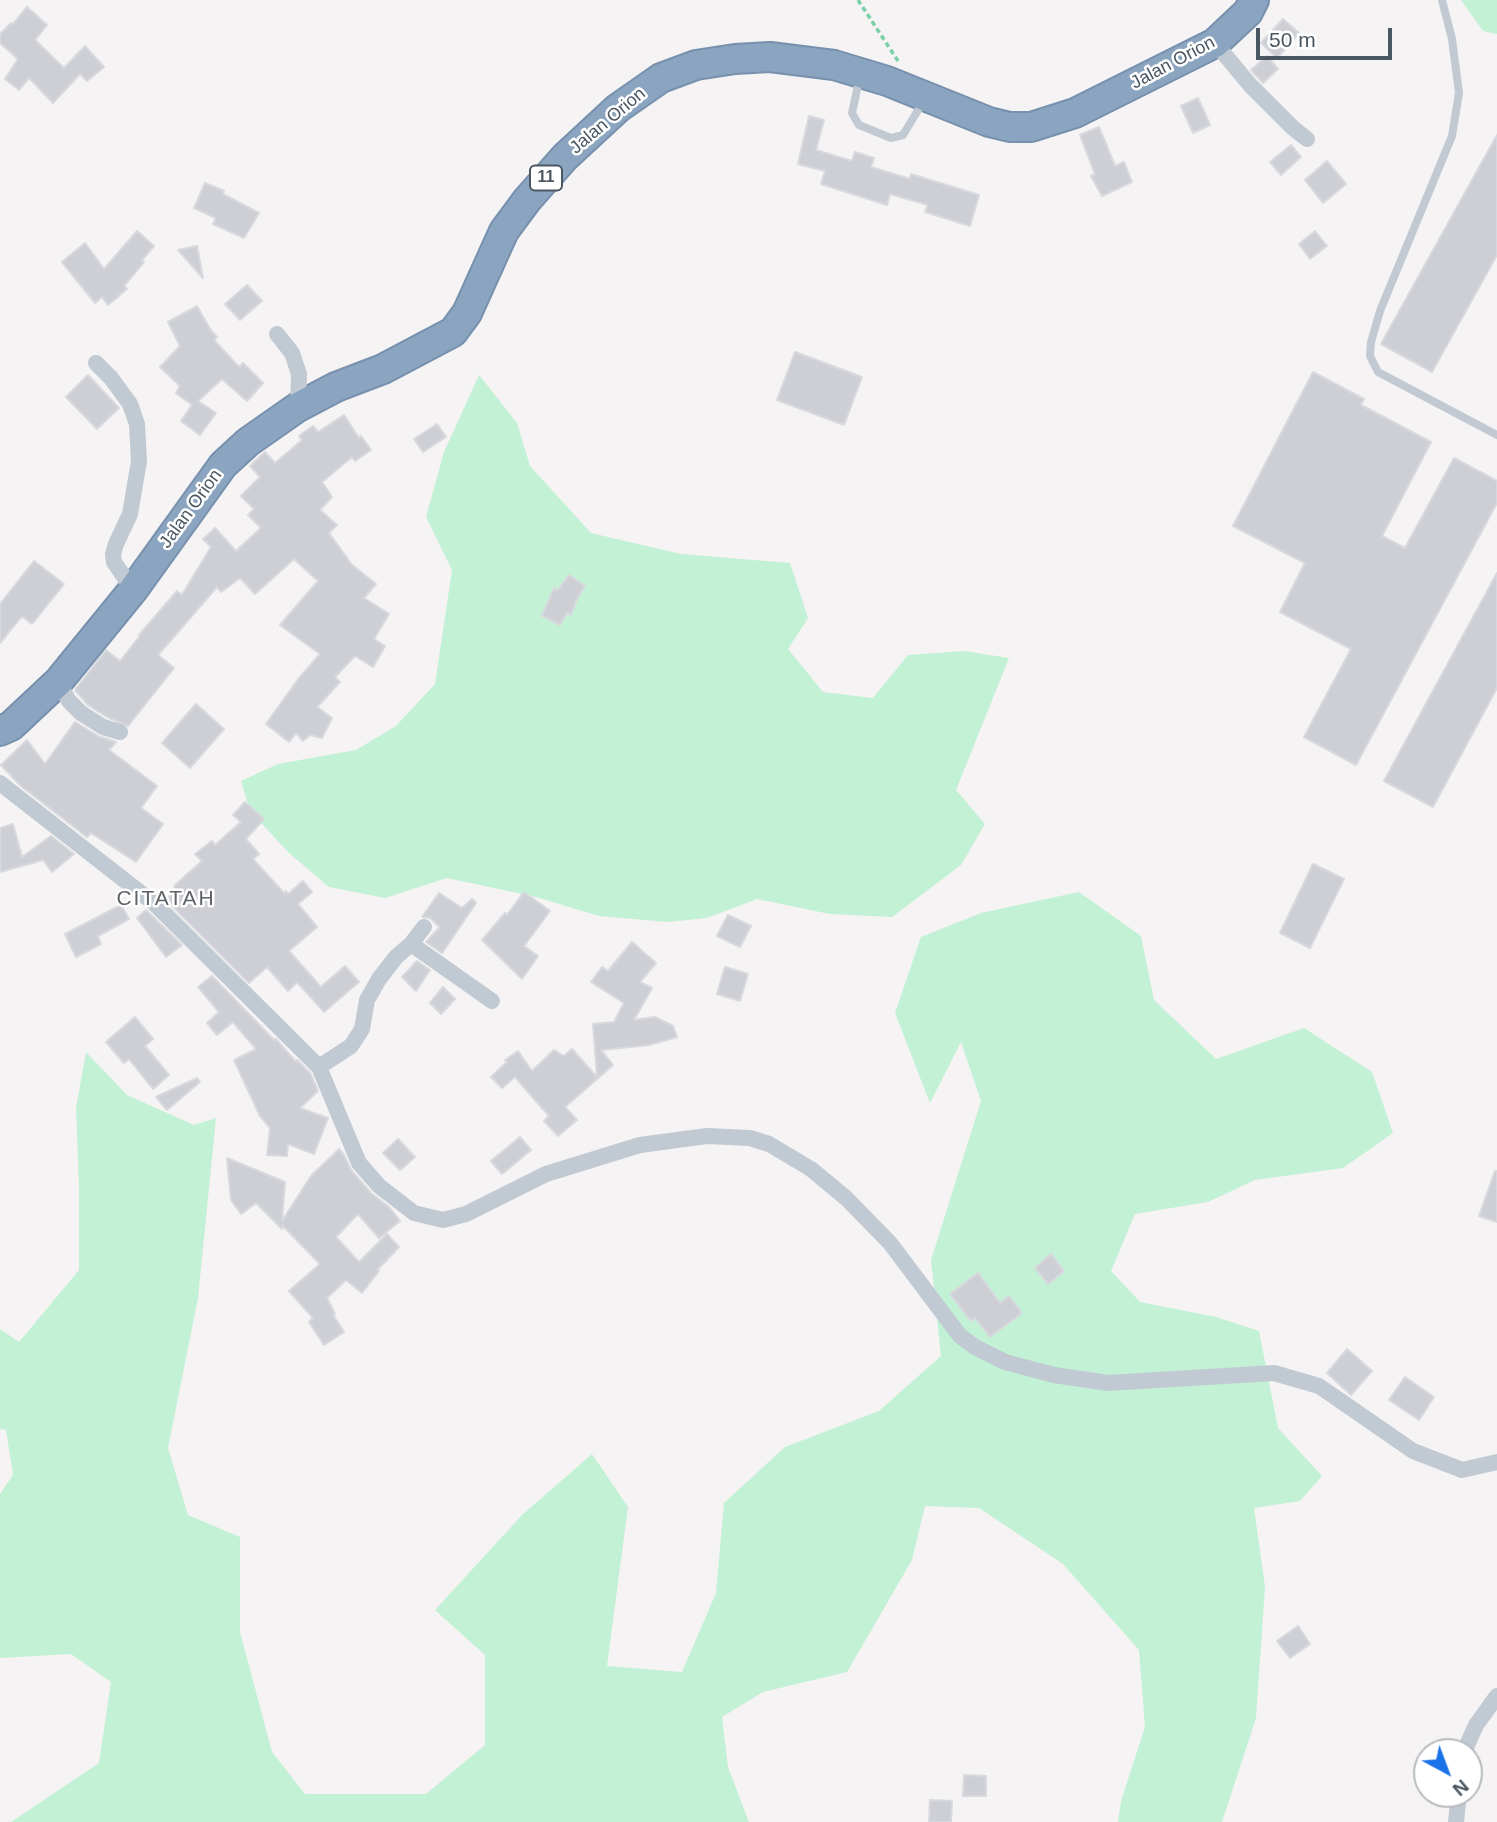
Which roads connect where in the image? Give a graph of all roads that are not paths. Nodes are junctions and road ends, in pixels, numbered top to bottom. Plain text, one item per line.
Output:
1 (1254, 0) edge
2 (1442, 0) edge
3 (1215, 43) junction
4 (861, 74) junction
5 (925, 97) junction
6 (1307, 139) dead end
7 (277, 334) dead end
8 (96, 363) dead end
9 (298, 407) junction
10 (1497, 435) edge
11 (133, 590) junction
12 (58, 682) junction
13 (0, 731) edge
14 (120, 732) dead end
15 (0, 783) edge
16 (424, 927) dead end
17 (411, 944) junction
18 (492, 1001) dead end
19 (319, 1067) junction
20 (1497, 1462) edge
21 (1497, 1696) edge
22 (1470, 1738) edge

1 - 3 highway, Jalan Orion / 11
2 - 10 lane
3 - 5 highway, Jalan Orion / 11
3 - 6 street
4 - 5 highway, Jalan Orion / 11
4 - 5 lane
4 - 9 highway, Jalan Orion / 11
7 - 9 street
8 - 11 street
9 - 11 highway, Jalan Orion / 11
11 - 12 highway, Jalan Orion / 11
12 - 13 highway, Jalan Orion / 11
12 - 14 street
15 - 19 street
16 - 17 street
17 - 18 street
17 - 19 street
19 - 20 street
21 - 22 street

